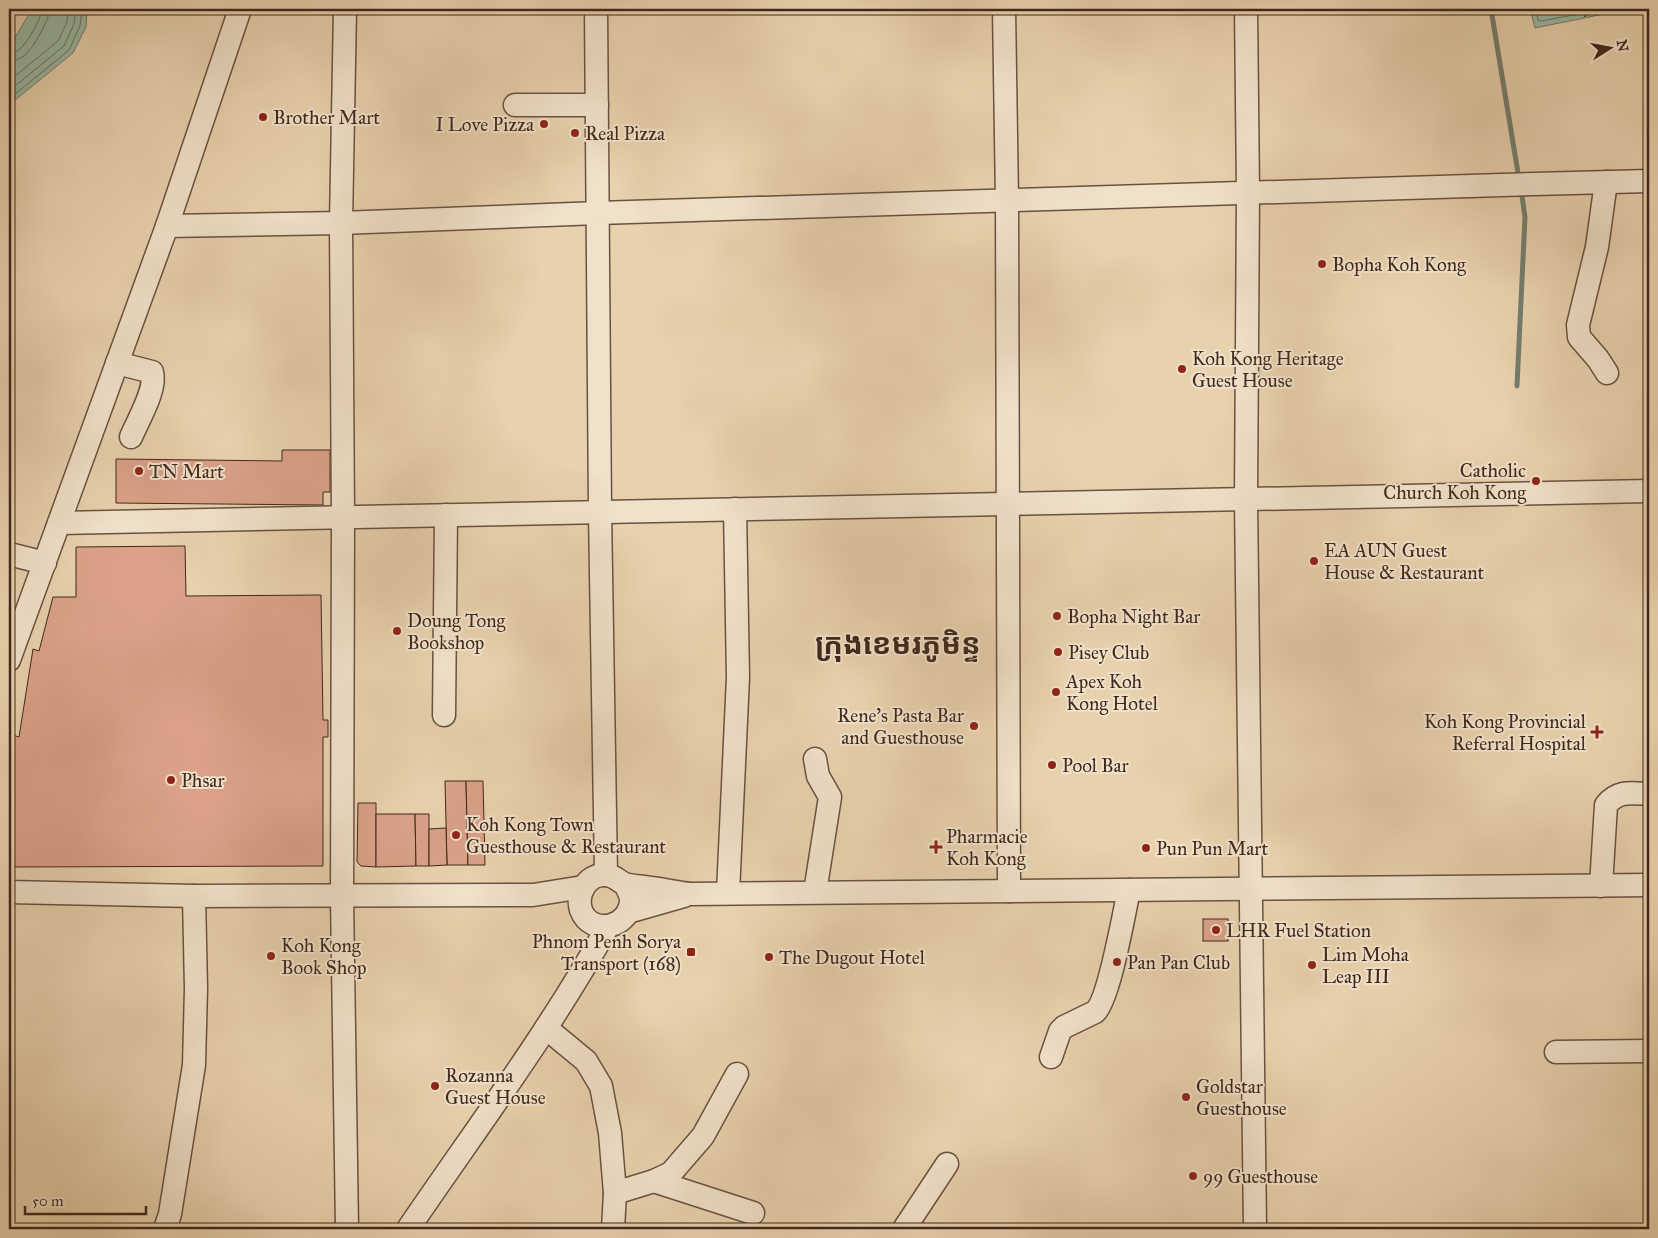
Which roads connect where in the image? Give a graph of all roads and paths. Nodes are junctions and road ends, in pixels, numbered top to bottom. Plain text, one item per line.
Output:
1 (240, 9) edge
2 (345, 9) edge
3 (596, 9) edge
4 (1004, 9) edge
5 (1246, 9) edge
6 (1584, 9) edge
7 (1586, 18) dead end
8 (515, 105) dead end
9 (597, 105) junction
10 (1649, 181) edge
11 (1606, 182) junction
12 (1248, 192) junction
13 (1007, 200) junction
14 (598, 213) junction
15 (341, 223) junction
16 (167, 226) junction
17 (118, 363) junction
18 (1607, 373) dead end
19 (132, 436) dead end
20 (1649, 490) edge
21 (1246, 499) junction
22 (1008, 504) junction
23 (735, 509) junction
24 (600, 512) junction
25 (446, 515) junction
26 (343, 518) junction
27 (59, 523) junction
28 (9, 554) edge
29 (45, 563) junction
30 (9, 660) edge
31 (444, 715) dead end
32 (815, 759) dead end
33 (1649, 794) edge
34 (615, 879) junction
35 (1649, 885) edge
36 (584, 886) junction
37 (1601, 886) junction
38 (1251, 888) junction
39 (1129, 890) junction
40 (1009, 891) junction
41 (9, 892) edge
42 (815, 892) junction
43 (728, 893) junction
44 (690, 894) junction
45 (533, 895) junction
46 (194, 896) junction
47 (342, 897) junction
48 (628, 912) junction
49 (593, 919) junction
50 (546, 1028) junction
51 (1649, 1051) edge
52 (1556, 1052) dead end
53 (1051, 1057) dead end
54 (737, 1074) dead end
55 (947, 1164) dead end
56 (654, 1181) junction
57 (615, 1193) junction
58 (753, 1213) dead end
59 (165, 1229) edge
60 (348, 1229) edge
61 (408, 1229) edge
62 (613, 1229) edge
63 (904, 1229) edge
64 (1255, 1229) edge

1 - 16 street
2 - 15 street
3 - 9 street
4 - 13 street
5 - 12 street
6 - 7 path
8 - 9 street
9 - 14 street
10 - 11 street
11 - 12 street
11 - 18 street
12 - 13 street
12 - 21 street
13 - 14 street
13 - 22 street
14 - 15 street
14 - 24 street
15 - 16 street
15 - 26 street
16 - 17 street
17 - 19 street
17 - 27 street
20 - 21 street
21 - 22 street
21 - 38 street
22 - 23 street
22 - 40 street
23 - 24 street
23 - 43 street
24 - 25 street
24 - 34 street
25 - 26 street
25 - 31 street
26 - 27 street
26 - 47 street
27 - 29 street
28 - 29 street
29 - 30 street
32 - 42 street
33 - 37 street
34 - 36 street
34 - 44 street
34 - 48 street
35 - 37 street
36 - 45 street
36 - 49 street
37 - 38 street
38 - 39 street
38 - 64 street
39 - 40 street
39 - 53 street
40 - 42 street
41 - 46 street
42 - 43 street
43 - 44 street
44 - 48 street
45 - 47 street
45 - 49 street
46 - 47 street
46 - 59 street
47 - 60 street
48 - 49 street
49 - 50 street
50 - 57 street
50 - 61 street
51 - 52 street
54 - 56 street
55 - 63 street
56 - 57 street
56 - 58 street
57 - 62 street

